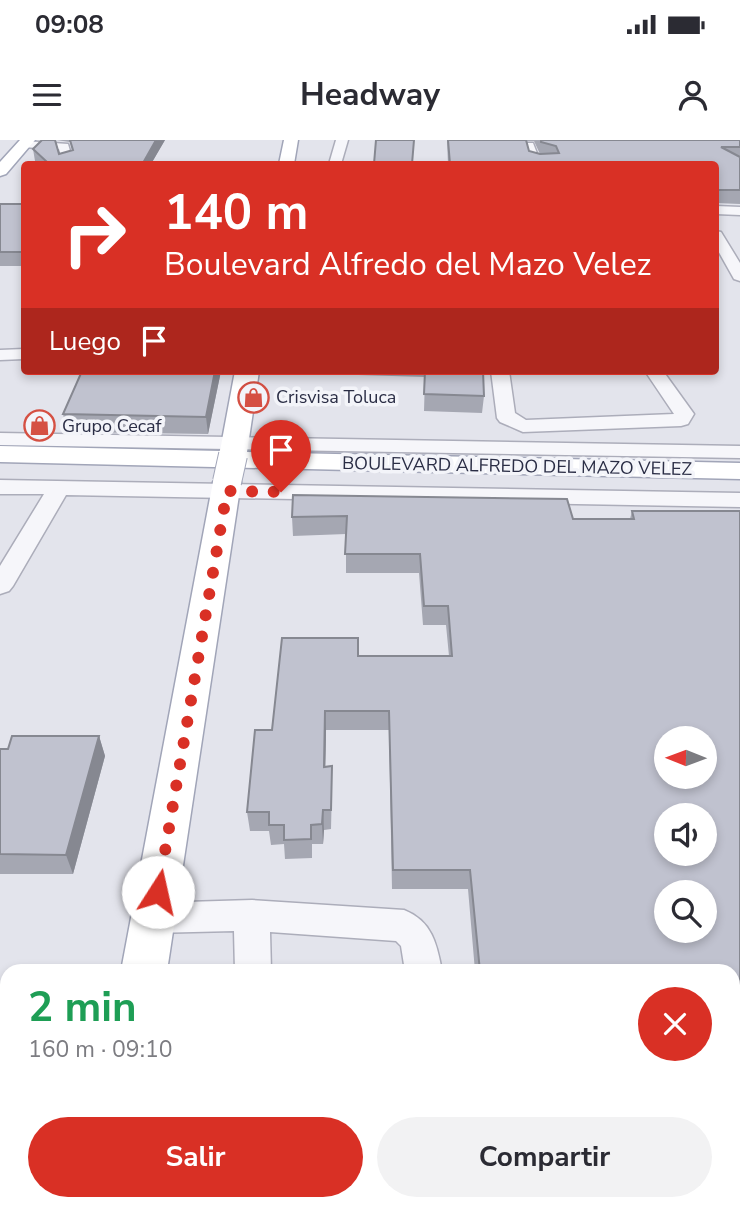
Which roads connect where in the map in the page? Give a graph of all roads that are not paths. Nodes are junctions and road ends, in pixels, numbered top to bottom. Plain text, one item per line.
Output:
1 (291, 140) edge
2 (342, 140) edge
3 (26, 142) edge
4 (529, 145) edge
5 (67, 161) edge
6 (288, 161) edge
7 (336, 161) edge
8 (542, 161) edge
9 (4, 179) edge
10 (719, 210) edge
11 (740, 211) edge
12 (0, 337) edge
13 (21, 337) edge
14 (21, 354) edge
15 (0, 355) edge
16 (246, 375) edge
17 (500, 375) edge
18 (657, 375) edge
19 (0, 439) edge
20 (740, 452) edge
21 (0, 454) edge
22 (231, 468) junction
23 (740, 471) edge
24 (0, 473) edge
25 (0, 487) edge
26 (59, 488) junction
27 (740, 489) edge
28 (740, 500) edge
29 (0, 586) edge
30 (253, 915) junction
31 (153, 918) junction
32 (145, 964) edge
33 (253, 964) edge
34 (421, 964) edge

1 - 6 main road
2 - 7 street
3 - 5 street
3 - 9 main road
4 - 8 street
10 - 11 street
12 - 13 street
14 - 15 street
16 - 22 main road
17 - 18 street
19 - 22 street, BOULEVARD ALFREDO DEL MAZO VELEZ
20 - 22 street, BOULEVARD ALFREDO DEL MAZO VELEZ
21 - 23 main road, BOULEVARD ALFREDO DEL MAZO VELEZ
22 - 26 street
22 - 28 street, BOULEVARD ALFREDO DEL MAZO VELEZ
22 - 31 main road
24 - 27 main road, BOULEVARD ALFREDO DEL MAZO VELEZ
25 - 26 street
26 - 29 street
30 - 31 street
30 - 33 street
30 - 34 street
31 - 32 main road

